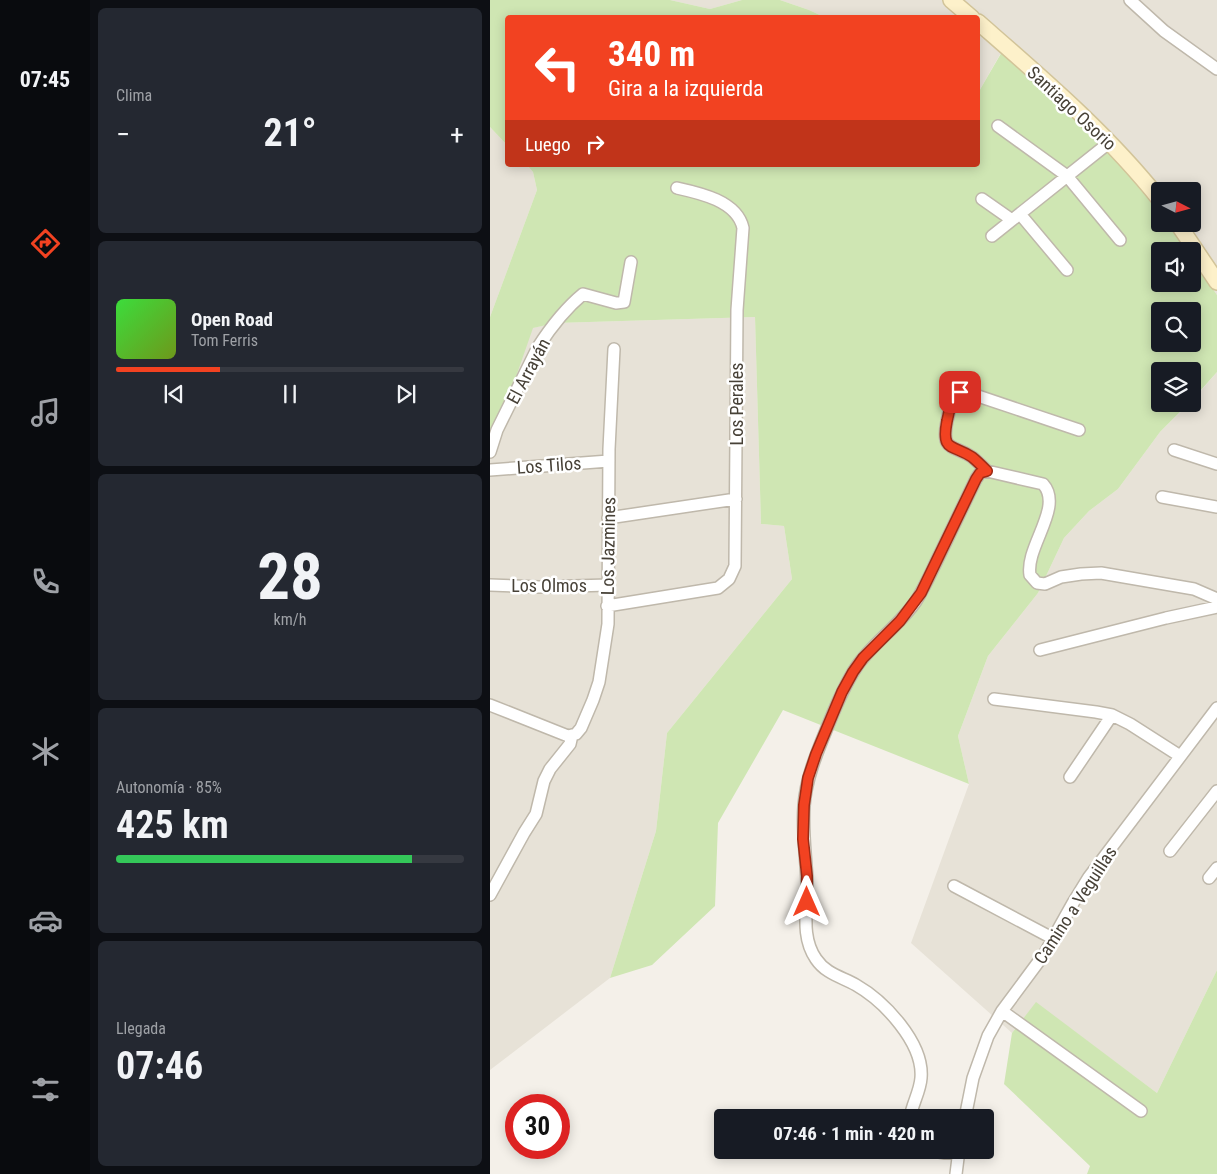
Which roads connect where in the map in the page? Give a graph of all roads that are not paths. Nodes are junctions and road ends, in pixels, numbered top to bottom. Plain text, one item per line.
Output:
1 (951, 0) edge
2 (1130, 0) edge
3 (968, 15) edge
4 (980, 24) edge
5 (1217, 69) edge
6 (998, 126) dead end
7 (1110, 142) junction
8 (1066, 176) junction
9 (677, 188) dead end
10 (1151, 190) edge
11 (982, 199) dead end
12 (1016, 217) junction
13 (1183, 232) edge
14 (992, 236) dead end
15 (1120, 240) dead end
16 (631, 262) dead end
17 (1067, 270) dead end
18 (1217, 282) edge
19 (614, 349) dead end
20 (1079, 430) dead end
21 (1174, 450) dead end
22 (490, 452) edge
23 (609, 461) junction
24 (1217, 464) edge
25 (490, 470) edge
26 (987, 471) junction
27 (1162, 496) dead end
28 (736, 499) junction
29 (1217, 507) edge
30 (608, 518) junction
31 (490, 585) edge
32 (608, 585) junction
33 (1217, 600) edge
34 (607, 606) junction
35 (1217, 607) edge
36 (1040, 650) dead end
37 (994, 699) dead end
38 (490, 705) edge
39 (1216, 711) edge
40 (1112, 715) junction
41 (572, 735) junction
42 (1180, 756) junction
43 (1070, 777) dead end
44 (1217, 791) edge
45 (1170, 851) dead end
46 (1217, 868) edge
47 (1209, 878) dead end
48 (954, 886) dead end
49 (490, 895) edge
50 (1054, 939) junction
51 (1002, 1011) junction
52 (913, 1109) edge
53 (967, 1109) edge
54 (1141, 1111) dead end
55 (958, 1159) edge
56 (956, 1174) edge

1 - 3 street
2 - 5 street
4 - 7 street, Santiago Osorio
6 - 8 street
7 - 8 street
7 - 10 street, Santiago Osorio
8 - 12 street
8 - 15 street
9 - 28 street, Los Perales
11 - 12 street
12 - 14 street
12 - 17 street
13 - 18 street
16 - 22 street, El Arrayán
19 - 23 street, Los Jazmines
20 - 26 street
21 - 24 street
23 - 25 street, Los Tilos
23 - 30 street, Los Jazmines
26 - 33 street
26 - 52 street
27 - 29 street
28 - 30 street
28 - 34 street, Los Perales
30 - 32 street, Los Jazmines
31 - 32 street, Los Olmos
32 - 34 street, Los Jazmines
34 - 41 street, Los Jazmines
35 - 36 street
37 - 40 street
38 - 41 street
39 - 42 street, Camino a Veguillas
40 - 42 street
40 - 43 street
41 - 49 street, Los Jazmines
42 - 50 street, Camino a Veguillas
44 - 45 street
46 - 47 street
48 - 50 street
50 - 51 street, Camino a Veguillas
51 - 53 street, Camino a Veguillas
51 - 54 street
55 - 56 street

